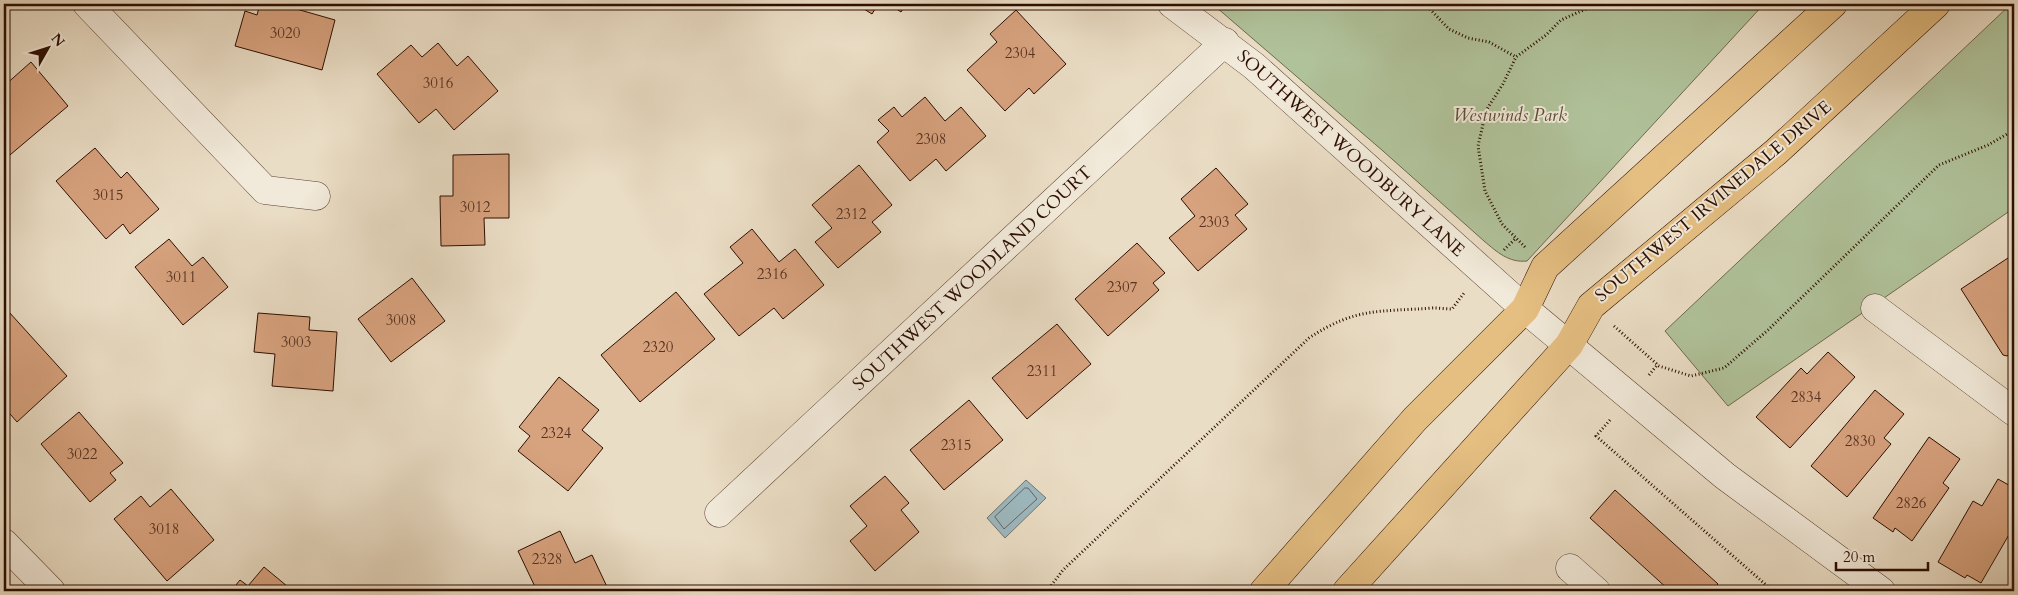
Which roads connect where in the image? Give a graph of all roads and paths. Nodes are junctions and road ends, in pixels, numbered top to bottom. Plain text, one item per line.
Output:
1 (88, 4) edge
2 (1172, 4) edge
3 (1425, 4) edge
4 (1597, 4) edge
5 (1833, 4) edge
6 (1936, 4) edge
7 (1225, 42) junction
8 (1516, 57) junction
9 (2014, 130) edge
10 (316, 196) dead end
11 (1516, 238) junction
12 (1511, 244) dead end
13 (1544, 267) junction
14 (1591, 306) junction
15 (1875, 308) dead end
16 (1452, 309) dead end
17 (1525, 309) junction
18 (1569, 345) junction
19 (1658, 364) junction
20 (1630, 397) junction
21 (2014, 412) edge
22 (718, 513) dead end
23 (4, 543) edge
24 (1570, 568) dead end
25 (51, 591) edge
26 (1047, 591) edge
27 (1264, 591) edge
28 (1347, 591) edge
29 (1596, 591) edge
30 (1773, 591) edge
31 (1881, 591) edge

1 - 10 street
2 - 7 street, SOUTHWEST WOODBURY LANE
3 - 8 path
4 - 8 path
5 - 13 main road
6 - 14 main road, SOUTHWEST IRVINEDALE DRIVE
7 - 17 street, SOUTHWEST WOODBURY LANE
7 - 22 street, SOUTHWEST WOODLAND COURT
8 - 11 path
9 - 19 path
11 - 12 path
11 - 13 path
13 - 17 main road
14 - 18 main road, SOUTHWEST IRVINEDALE DRIVE
14 - 19 path
15 - 21 street
16 - 26 path
17 - 18 street, SOUTHWEST WOODBURY LANE
17 - 27 main road
18 - 20 street, SOUTHWEST WOODBURY LANE
18 - 28 main road, SOUTHWEST IRVINEDALE DRIVE
19 - 20 path
20 - 30 path
20 - 31 street, SOUTHWEST WOODBURY LANE
23 - 25 street
24 - 29 street

